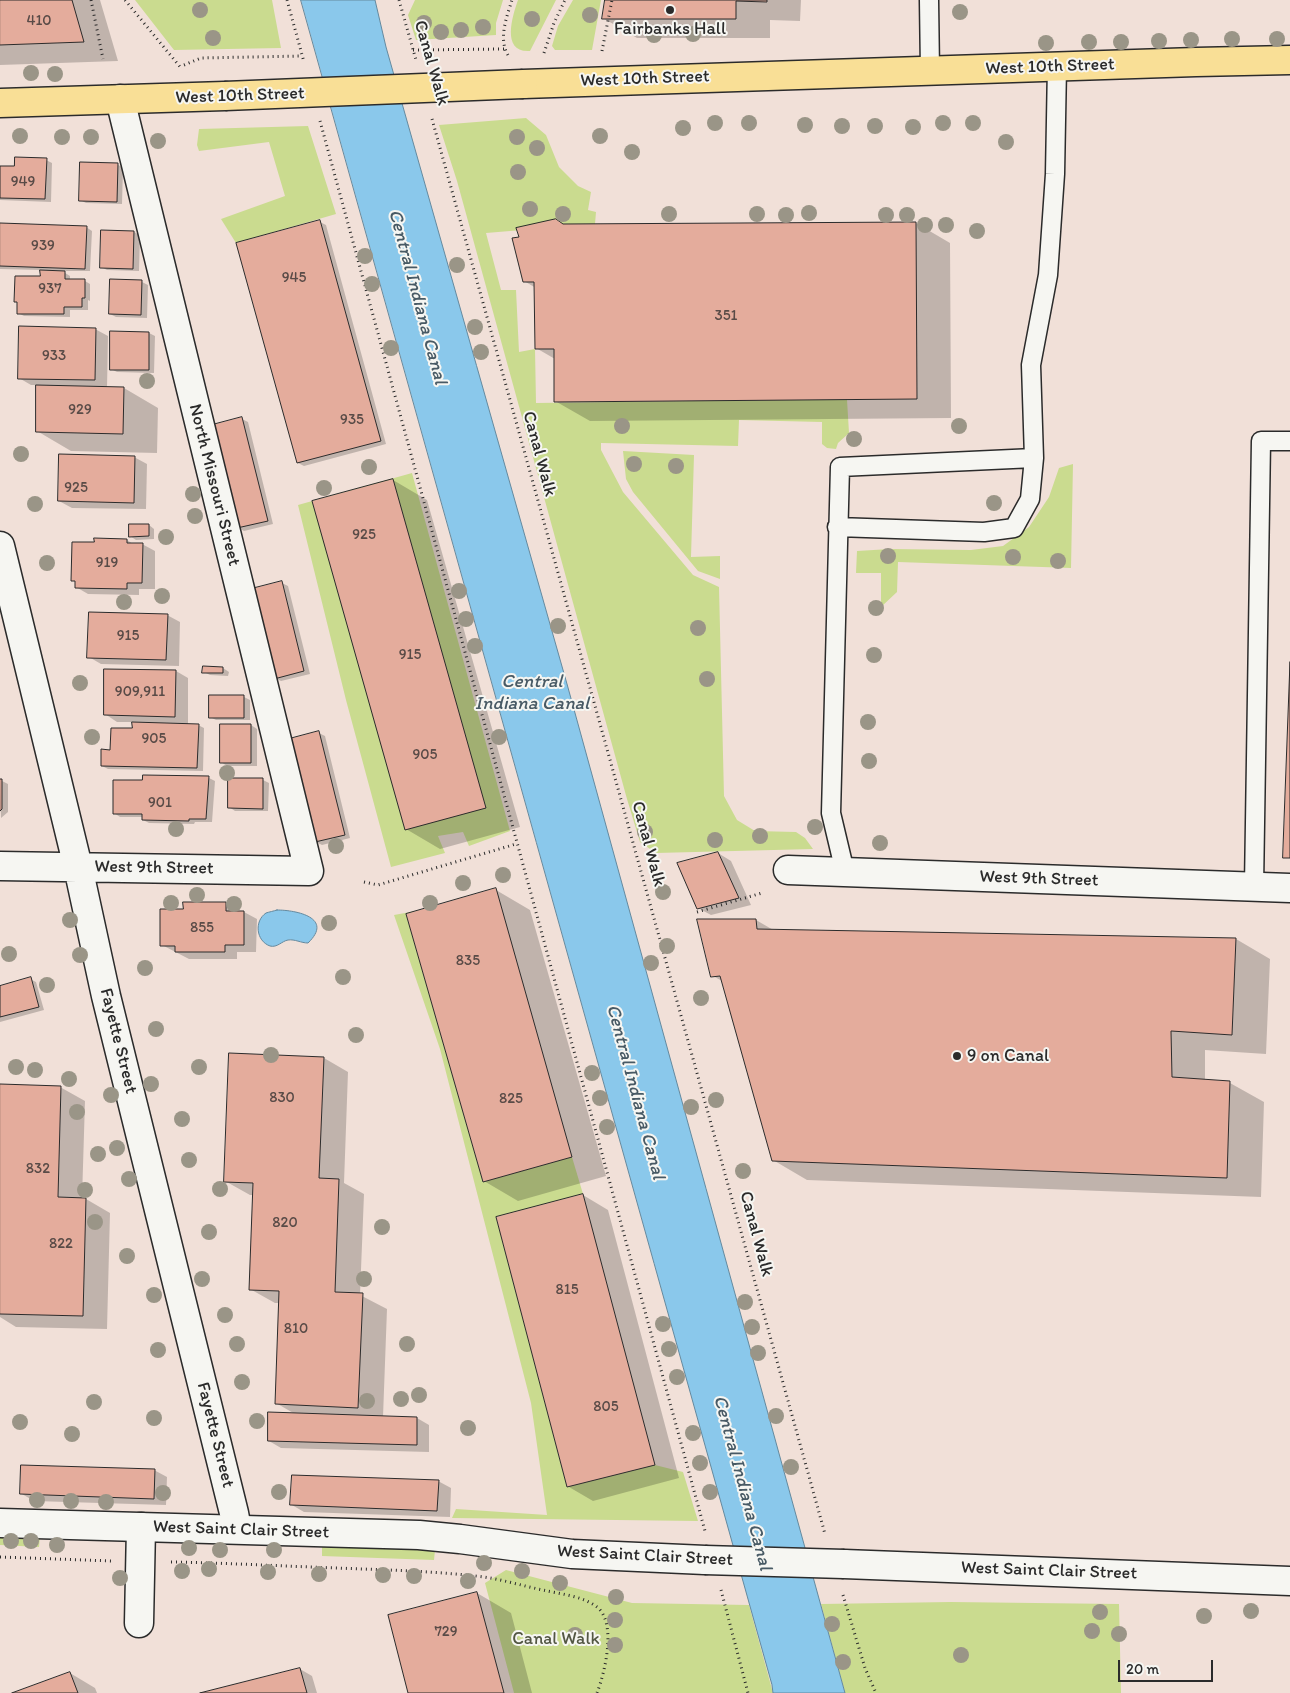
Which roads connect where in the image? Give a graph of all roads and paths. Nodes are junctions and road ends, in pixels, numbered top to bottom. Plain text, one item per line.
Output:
1 (91, 0) edge
2 (125, 0) edge
3 (287, 0) edge
4 (404, 0) edge
5 (512, 0) edge
6 (565, 0) edge
7 (612, 0) edge
8 (929, 0) edge
9 (400, 2) edge
10 (504, 49) junction
11 (413, 50) junction
12 (601, 52) dead end
13 (544, 55) dead end
14 (302, 56) junction
15 (103, 59) dead end
16 (1290, 60) edge
17 (304, 65) dead end
18 (1056, 66) junction
19 (181, 67) junction
20 (419, 69) dead end
21 (930, 71) junction
22 (523, 84) junction
23 (120, 99) junction
24 (180, 99) junction
25 (0, 103) edge
26 (432, 117) dead end
27 (320, 121) dead end
28 (1290, 441) edge
29 (1034, 458) junction
30 (837, 527) junction
31 (0, 546) edge
32 (516, 844) junction
33 (0, 866) edge
34 (78, 867) junction
35 (788, 870) dead end
36 (309, 871) joint
37 (845, 872) junction
38 (364, 882) dead end
39 (1254, 886) junction
40 (1290, 888) edge
41 (762, 893) dead end
42 (697, 912) dead end
43 (0, 1523) edge
44 (141, 1527) junction
45 (230, 1529) junction
46 (827, 1538) dead end
47 (0, 1557) edge
48 (710, 1559) junction
49 (140, 1562) junction
50 (1290, 1581) edge
51 (843, 1594) dead end
52 (139, 1623) dead end
53 (597, 1693) edge
54 (748, 1693) edge
55 (876, 1693) edge

1 - 15 path
2 - 19 path
3 - 14 path
4 - 9 path
5 - 10 path
6 - 13 path
7 - 12 path
8 - 21 lane
9 - 11 path, Canal Walk
10 - 11 path
10 - 22 path
11 - 20 path, Canal Walk
14 - 17 path
14 - 19 path
16 - 18 main road, West 10th Street
18 - 21 main road, West 10th Street
18 - 29 lane
19 - 24 path
21 - 22 main road, West 10th Street
22 - 24 main road, West 10th Street, bridge
23 - 24 main road, West 10th Street
23 - 25 main road, West 10th Street
23 - 36 street, North Missouri Street
26 - 46 path, Canal Walk
27 - 32 path
28 - 39 lane
29 - 30 lane
29 - 30 lane
30 - 37 lane
31 - 34 street, Fayette Street
32 - 38 path
32 - 48 path
33 - 34 street, West 9th Street
34 - 36 street, West 9th Street
34 - 45 street, Fayette Street
35 - 37 street, West 9th Street
37 - 39 street, West 9th Street
39 - 40 street, West 9th Street
41 - 42 path
43 - 44 street, West Saint Clair Street
44 - 45 street, West Saint Clair Street
44 - 49 street
45 - 48 street, West Saint Clair Street
47 - 49 path
48 - 50 street, West Saint Clair Street, bridge
48 - 54 path
49 - 52 street
49 - 53 path
51 - 55 path

